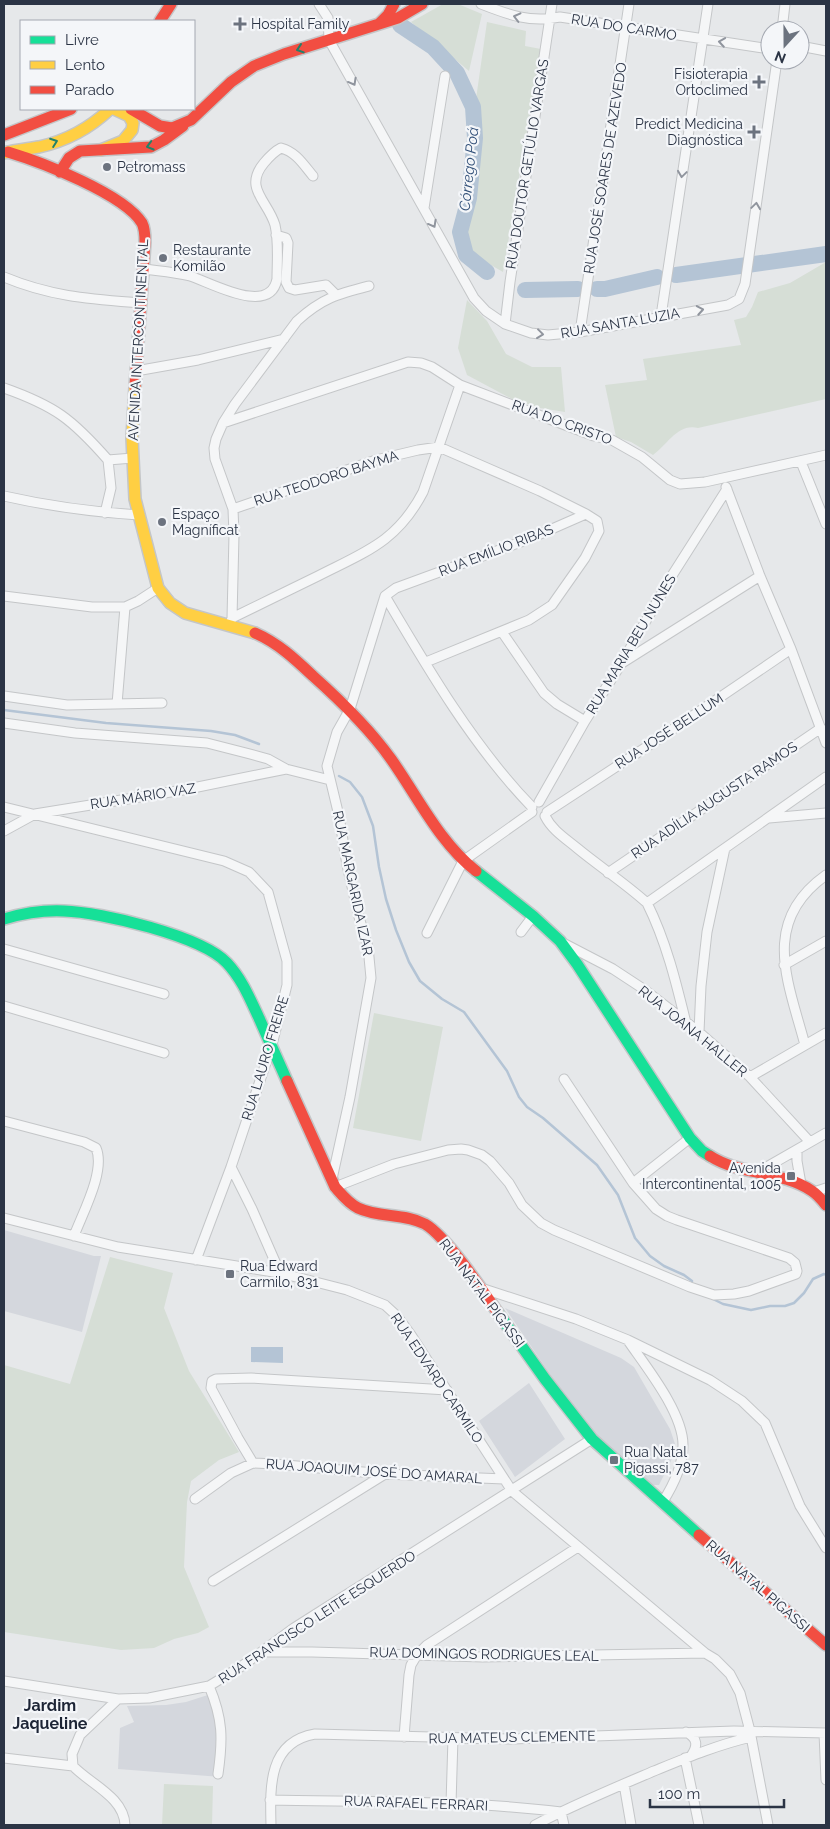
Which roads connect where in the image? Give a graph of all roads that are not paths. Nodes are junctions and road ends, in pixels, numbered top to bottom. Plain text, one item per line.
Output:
1 (171, 4) edge
2 (319, 4) edge
3 (394, 4) edge
4 (422, 4) edge
5 (481, 4) edge
6 (552, 4) edge
7 (629, 4) edge
8 (708, 4) edge
9 (785, 4) edge
10 (549, 19) junction
11 (161, 20) edge
12 (783, 20) edge
13 (380, 23) junction
14 (626, 26) junction
15 (702, 39) junction
16 (329, 40) junction
17 (760, 48) edge
18 (810, 48) edge
19 (826, 51) edge
20 (776, 70) edge
21 (445, 76) dead end
22 (68, 110) edge
23 (109, 110) edge
24 (116, 110) edge
25 (133, 110) edge
26 (191, 120) junction
27 (4, 135) edge
28 (101, 150) junction
29 (5, 152) edge
30 (60, 172) junction
31 (312, 176) dead end
32 (424, 208) junction
33 (276, 235) junction
34 (144, 269) junction
35 (4, 277) edge
36 (369, 286) dead end
37 (336, 295) junction
38 (141, 303) junction
39 (661, 316) junction
40 (505, 324) junction
41 (580, 332) junction
42 (284, 339) junction
43 (136, 371) junction
44 (460, 385) junction
45 (4, 388) edge
46 (223, 423) junction
47 (439, 447) junction
48 (826, 456) edge
49 (133, 458) junction
50 (108, 460) junction
51 (801, 462) junction
52 (724, 478) junction
53 (727, 489) junction
54 (4, 496) edge
55 (233, 509) junction
56 (105, 513) junction
57 (586, 514) junction
58 (139, 516) junction
59 (826, 524) edge
60 (760, 576) junction
61 (158, 588) junction
62 (4, 596) edge
63 (385, 596) junction
64 (125, 607) junction
65 (231, 621) junction
66 (502, 632) junction
67 (791, 649) junction
68 (426, 662) junction
69 (621, 664) junction
70 (4, 696) edge
71 (162, 703) dead end
72 (118, 704) junction
73 (350, 710) junction
74 (584, 721) junction
75 (4, 723) edge
76 (821, 728) junction
77 (826, 742) edge
78 (286, 768) junction
79 (826, 778) edge
80 (330, 780) junction
81 (4, 807) edge
82 (534, 807) junction
83 (826, 813) edge
84 (35, 814) junction
85 (546, 814) junction
86 (766, 818) junction
87 (4, 830) edge
88 (725, 848) junction
89 (463, 861) junction
90 (608, 872) junction
91 (826, 875) edge
92 (647, 903) junction
93 (533, 916) junction
94 (4, 919) edge
95 (521, 932) dead end
96 (427, 933) dead end
97 (560, 941) junction
98 (826, 941) edge
99 (4, 949) edge
100 (784, 965) junction
101 (164, 994) dead end
102 (4, 1006) edge
103 (686, 1023) junction
104 (700, 1032) junction
105 (826, 1033) edge
106 (272, 1045) junction
107 (805, 1045) junction
108 (164, 1052) dead end
109 (750, 1077) junction
110 (564, 1079) dead end
111 (4, 1121) edge
112 (826, 1133) edge
113 (690, 1138) junction
114 (810, 1142) junction
115 (797, 1150) junction
116 (779, 1159) junction
117 (231, 1167) junction
118 (758, 1172) junction
119 (773, 1175) junction
120 (334, 1183) junction
121 (633, 1183) junction
122 (800, 1184) junction
123 (826, 1188) edge
124 (814, 1192) junction
125 (826, 1204) edge
126 (4, 1218) edge
127 (74, 1236) junction
128 (196, 1260) junction
129 (280, 1273) junction
130 (481, 1288) junction
131 (628, 1340) junction
132 (447, 1390) junction
133 (592, 1439) junction
134 (253, 1463) junction
135 (385, 1474) junction
136 (504, 1479) junction
137 (512, 1491) junction
138 (195, 1499) dead end
139 (662, 1503) junction
140 (578, 1548) junction
141 (826, 1548) edge
142 (213, 1581) dead end
143 (826, 1645) edge
144 (262, 1652) junction
145 (705, 1653) junction
146 (417, 1655) junction
147 (4, 1680) edge
148 (209, 1686) junction
149 (118, 1699) junction
150 (685, 1732) junction
151 (825, 1733) edge
152 (751, 1734) junction
153 (404, 1737) junction
154 (453, 1738) junction
155 (688, 1757) junction
156 (4, 1758) edge
157 (73, 1766) junction
158 (218, 1774) dead end
159 (826, 1780) edge
160 (624, 1784) junction
161 (270, 1800) junction
162 (451, 1804) junction
163 (561, 1812) junction
164 (124, 1825) edge
165 (270, 1825) edge
166 (535, 1825) edge
167 (564, 1825) edge
168 (632, 1825) edge
169 (699, 1825) edge
170 (768, 1825) edge

1 - 11 main road
2 - 16 street
3 - 13 main road
4 - 13 main road
10 -> 5 street, RUA DO CARMO
6 - 10 street, RUA DOUTOR GETÚLIO VARGAS
7 - 14 street, RUA JOSÉ SOARES DE AZEVEDO
8 - 15 street
9 - 12 street
10 - 14 street, RUA DO CARMO
10 - 40 street, RUA DOUTOR GETÚLIO VARGAS
13 - 16 main road
14 - 15 street, RUA DO CARMO
14 - 41 street, RUA JOSÉ SOARES DE AZEVEDO
17 -> 15 street, RUA DO CARMO
15 -> 39 street
16 -> 26 main road
16 -> 32 street, RUA SANTA LUZIA
18 - 19 street
39 -> 20 street, RUA SANTA LUZIA
21 - 32 street
22 - 27 main road
29 -> 23 main road
24 - 28 main road
25 - 26 main road
26 -> 28 main road
28 - 30 main road
29 - 30 main road, AVENIDA INTERCONTINENTAL
30 - 34 main road, AVENIDA INTERCONTINENTAL
31 - 33 street
32 -> 40 street, RUA SANTA LUZIA
33 - 34 street
33 - 37 street
34 - 38 main road, AVENIDA INTERCONTINENTAL
35 - 38 street
36 - 37 street
37 - 42 street
38 - 43 main road, AVENIDA INTERCONTINENTAL
39 - 41 street, RUA SANTA LUZIA
40 -> 41 street, RUA SANTA LUZIA
42 - 43 street
42 - 46 street
43 - 49 main road, AVENIDA INTERCONTINENTAL
44 - 46 street, RUA DO CRISTO
44 - 47 street
44 - 52 street, RUA DO CRISTO
45 - 50 street
46 - 55 street
47 - 55 street, RUA TEODORO BAYMA
47 - 57 street
47 - 65 street
48 - 51 street, RUA DO CRISTO
49 - 50 street
49 - 58 main road, AVENIDA INTERCONTINENTAL
50 - 56 street
51 - 52 street, RUA DO CRISTO
51 - 59 street
52 - 53 street
53 - 60 street
53 - 69 street, RUA MARIA BEU NUNES
54 - 56 street
55 - 65 street
56 - 58 street
57 - 63 street, RUA EMÍLIO RIBAS
57 - 66 street
58 - 61 main road, AVENIDA INTERCONTINENTAL
60 - 67 street
60 - 69 street
61 - 64 street
61 - 65 main road, AVENIDA INTERCONTINENTAL
62 - 64 street
63 - 68 street
63 - 73 street, RUA MARGARIDA IZAR
64 - 72 street
65 - 73 main road, AVENIDA INTERCONTINENTAL
66 - 68 street
66 - 74 street
67 - 76 street
67 - 85 street, RUA JOSÉ BELLUM
68 - 82 street
69 - 74 street, RUA MARIA BEU NUNES
70 - 72 street
71 - 72 street
73 - 80 street, RUA MARGARIDA IZAR
73 - 89 main road, AVENIDA INTERCONTINENTAL
74 - 82 street, RUA MARIA BEU NUNES
75 - 78 street
76 - 77 street
76 - 90 street, RUA ADÍLIA AUGUSTA RAMOS
78 - 80 street
78 - 84 street, RUA MÁRIO VAZ
79 - 86 street
80 - 120 street, RUA MARGARIDA IZAR
81 - 84 street, RUA LAURO FREIRE
82 - 85 street
82 - 85 street
82 - 89 street, RUA MARIA BEU NUNES
83 - 86 street
84 - 87 street, RUA MÁRIO VAZ
84 - 106 street, RUA LAURO FREIRE
85 - 90 street
86 - 88 street
88 - 92 street
88 - 104 street
89 - 93 main road, AVENIDA INTERCONTINENTAL
89 - 96 street
90 - 92 street
91 - 100 street
92 - 103 street
93 - 95 street
93 - 97 main road, AVENIDA INTERCONTINENTAL
94 - 106 main road, RUA NATAL PIGASSI
97 - 103 street, RUA JOANA HALLER
97 - 113 main road, AVENIDA INTERCONTINENTAL
98 - 100 street
99 - 101 street
100 - 107 street
102 - 108 street
103 - 104 street, RUA JOANA HALLER
104 - 109 street, RUA JOANA HALLER
105 - 107 street
106 - 117 street, RUA LAURO FREIRE
106 - 120 main road, RUA NATAL PIGASSI
107 - 109 street
109 - 114 street, RUA JOANA HALLER
110 - 121 street
111 - 127 street
112 - 114 street
113 - 118 main road, AVENIDA INTERCONTINENTAL
113 - 121 street
114 - 115 street
115 - 116 street
115 - 122 street
116 - 118 street
116 - 119 street
117 - 128 street, RUA LAURO FREIRE
117 - 129 street
118 - 119 main road, AVENIDA INTERCONTINENTAL
119 - 122 main road
120 - 121 street
120 - 130 main road, RUA NATAL PIGASSI
122 - 124 main road
123 - 124 street
124 - 125 main road
126 - 127 street, RUA EDVARD CARMILO
127 - 128 street, RUA EDVARD CARMILO
128 - 129 street, RUA EDVARD CARMILO
129 - 132 street, RUA EDVARD CARMILO
130 - 131 street
130 - 133 main road, RUA NATAL PIGASSI
131 - 139 street
131 - 141 street
132 - 134 street
132 - 136 street, RUA EDVARD CARMILO
133 - 137 street, RUA FRANCISCO LEITE ESQUERDO
133 - 139 main road, RUA NATAL PIGASSI
134 - 135 street, RUA JOAQUIM JOSÉ DO AMARAL
134 - 138 street, RUA JOAQUIM JOSÉ DO AMARAL
135 - 136 street, RUA JOAQUIM JOSÉ DO AMARAL
135 - 142 street
136 - 137 street, RUA EDVARD CARMILO
137 - 140 street, RUA EDVARD CARMILO
137 - 144 street, RUA FRANCISCO LEITE ESQUERDO
139 - 143 main road, RUA NATAL PIGASSI
140 - 145 street, RUA EDVARD CARMILO
140 - 146 street
144 - 146 street, RUA DOMINGOS RODRIGUES LEAL
144 - 148 street, RUA FRANCISCO LEITE ESQUERDO
145 - 146 street, RUA DOMINGOS RODRIGUES LEAL
145 - 152 street, RUA EDVARD CARMILO
146 - 153 street
147 - 149 street, RUA FRANCISCO LEITE ESQUERDO
148 - 149 street, RUA FRANCISCO LEITE ESQUERDO
148 - 158 street
149 - 157 street
150 - 152 street, RUA MATEUS CLEMENTE
150 - 154 street, RUA MATEUS CLEMENTE
150 - 155 street
151 - 152 street, RUA MATEUS CLEMENTE
151 - 159 street
152 - 155 street
152 - 170 street, RUA EDVARD CARMILO
153 - 154 street, RUA MATEUS CLEMENTE
153 - 161 street, RUA MATEUS CLEMENTE
154 - 162 street
155 - 160 street
155 - 169 street
156 - 157 street
157 - 164 street
160 - 163 street
160 - 168 street
161 - 162 street, RUA RAFAEL FERRARI
161 - 165 street, RUA MATEUS CLEMENTE
162 - 163 street, RUA RAFAEL FERRARI
163 - 166 street
163 - 167 street

